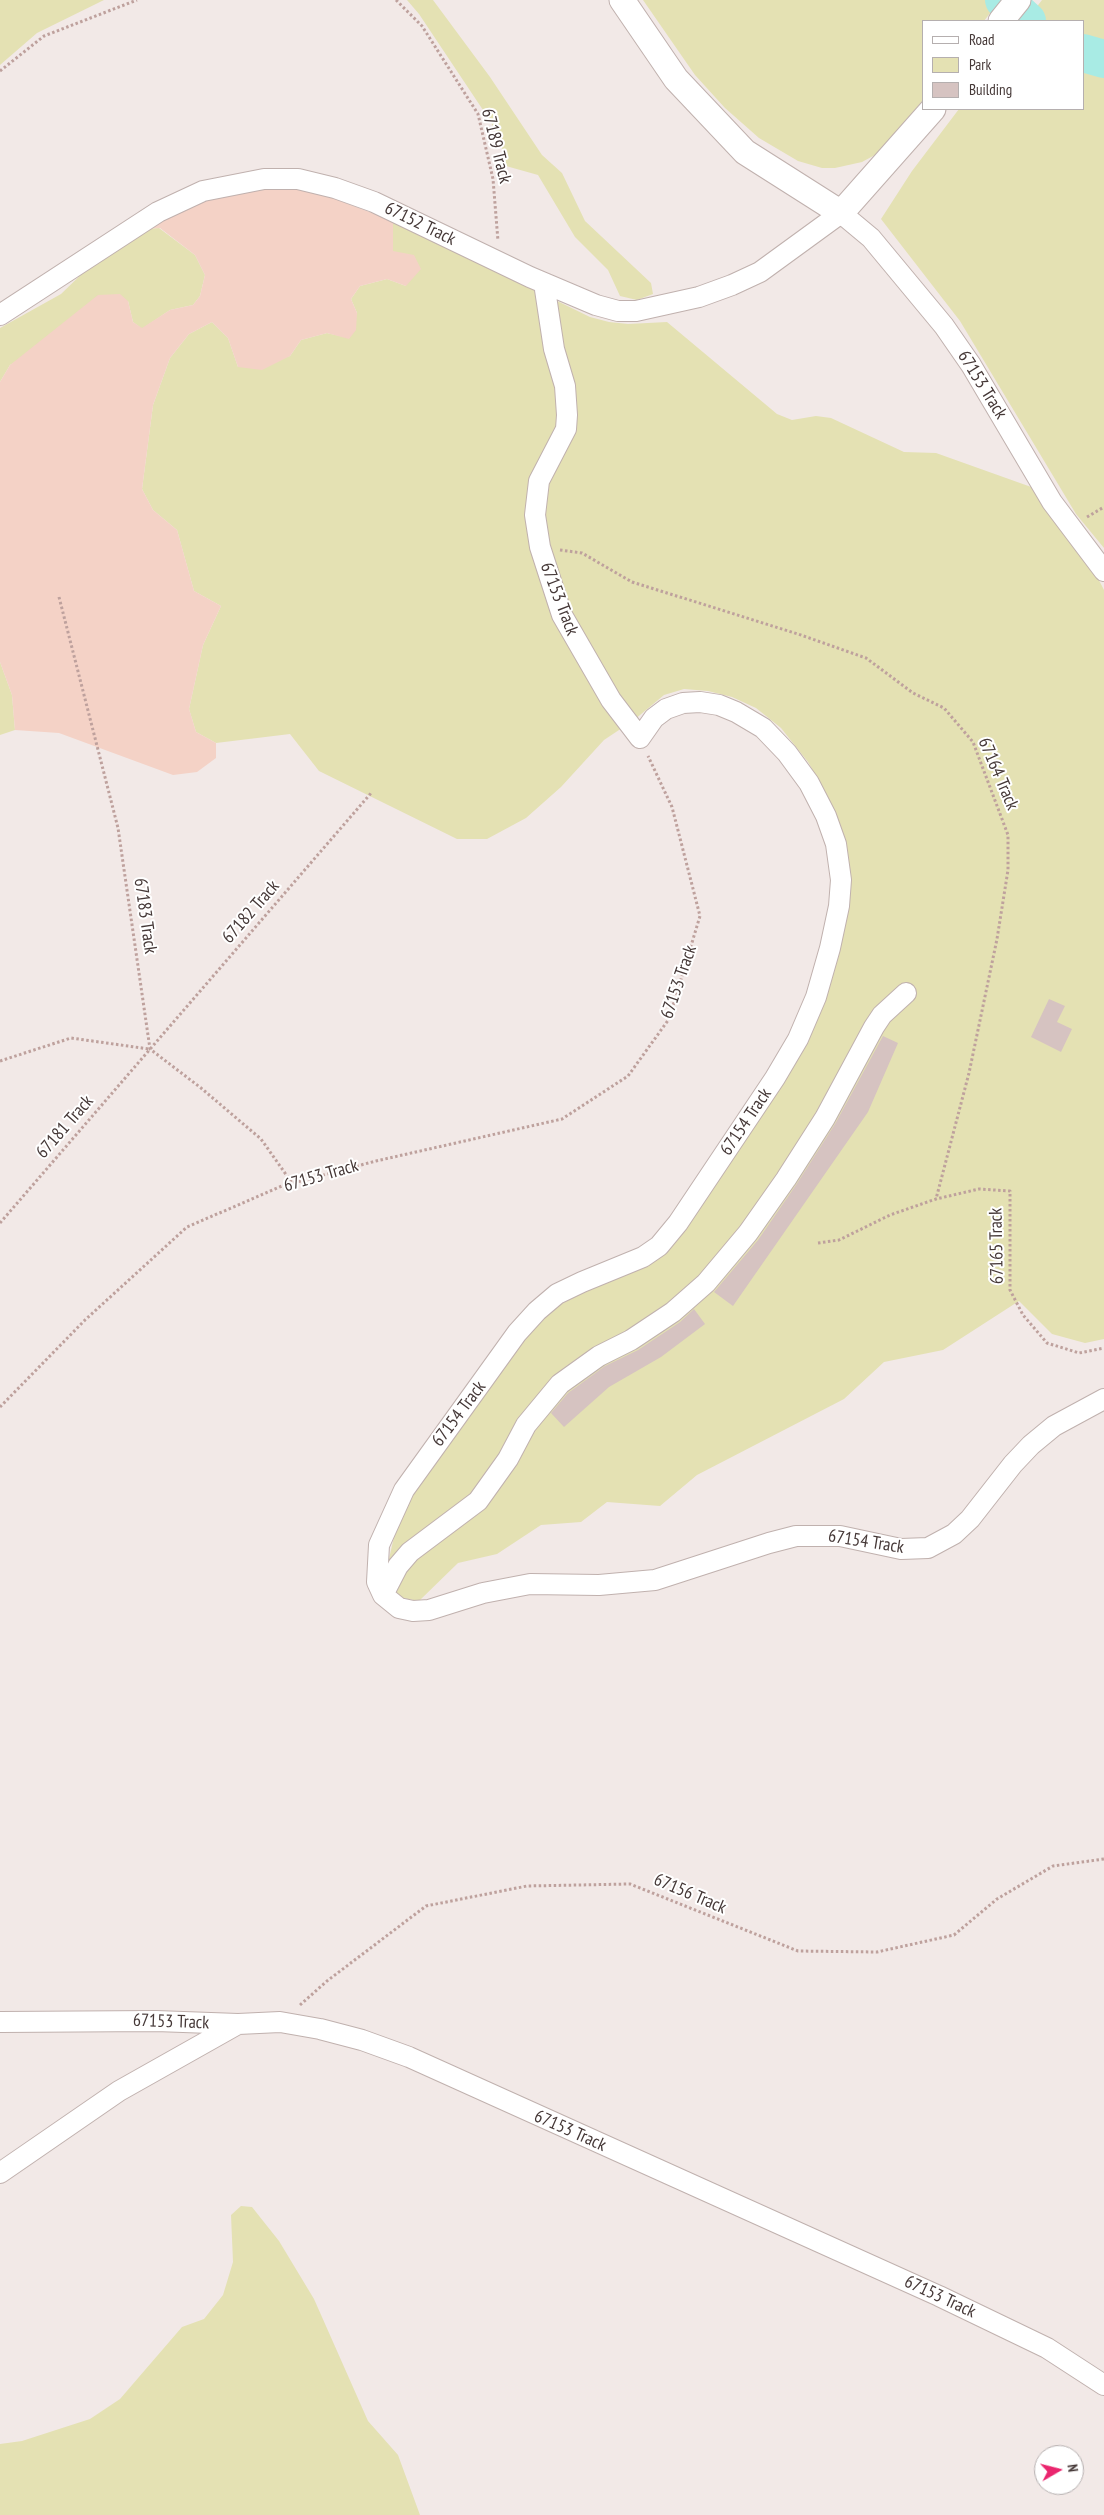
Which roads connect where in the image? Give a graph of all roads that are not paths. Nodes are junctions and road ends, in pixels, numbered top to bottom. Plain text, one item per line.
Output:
1 (622, 0) edge
2 (1018, 0) edge
3 (1003, 20) edge
4 (932, 110) edge
5 (841, 213) junction
6 (544, 283) junction
7 (0, 315) edge
8 (1104, 571) edge
9 (640, 738) joint
10 (906, 993) dead end
11 (1104, 1400) edge
12 (383, 1595) junction
13 (0, 2022) edge
14 (238, 2024) junction
15 (0, 2173) edge
16 (1104, 2385) edge

1 - 5 street
2 - 3 street
4 - 5 street
5 - 6 street, 67152 Track
5 - 8 street, 67153 Track
6 - 7 street, 67152 Track
6 - 9 street, 67153 Track
9 - 12 street, 67154 Track
10 - 12 street
11 - 12 street, 67154 Track
13 - 14 street, 67153 Track
14 - 15 street
14 - 16 street, 67153 Track

